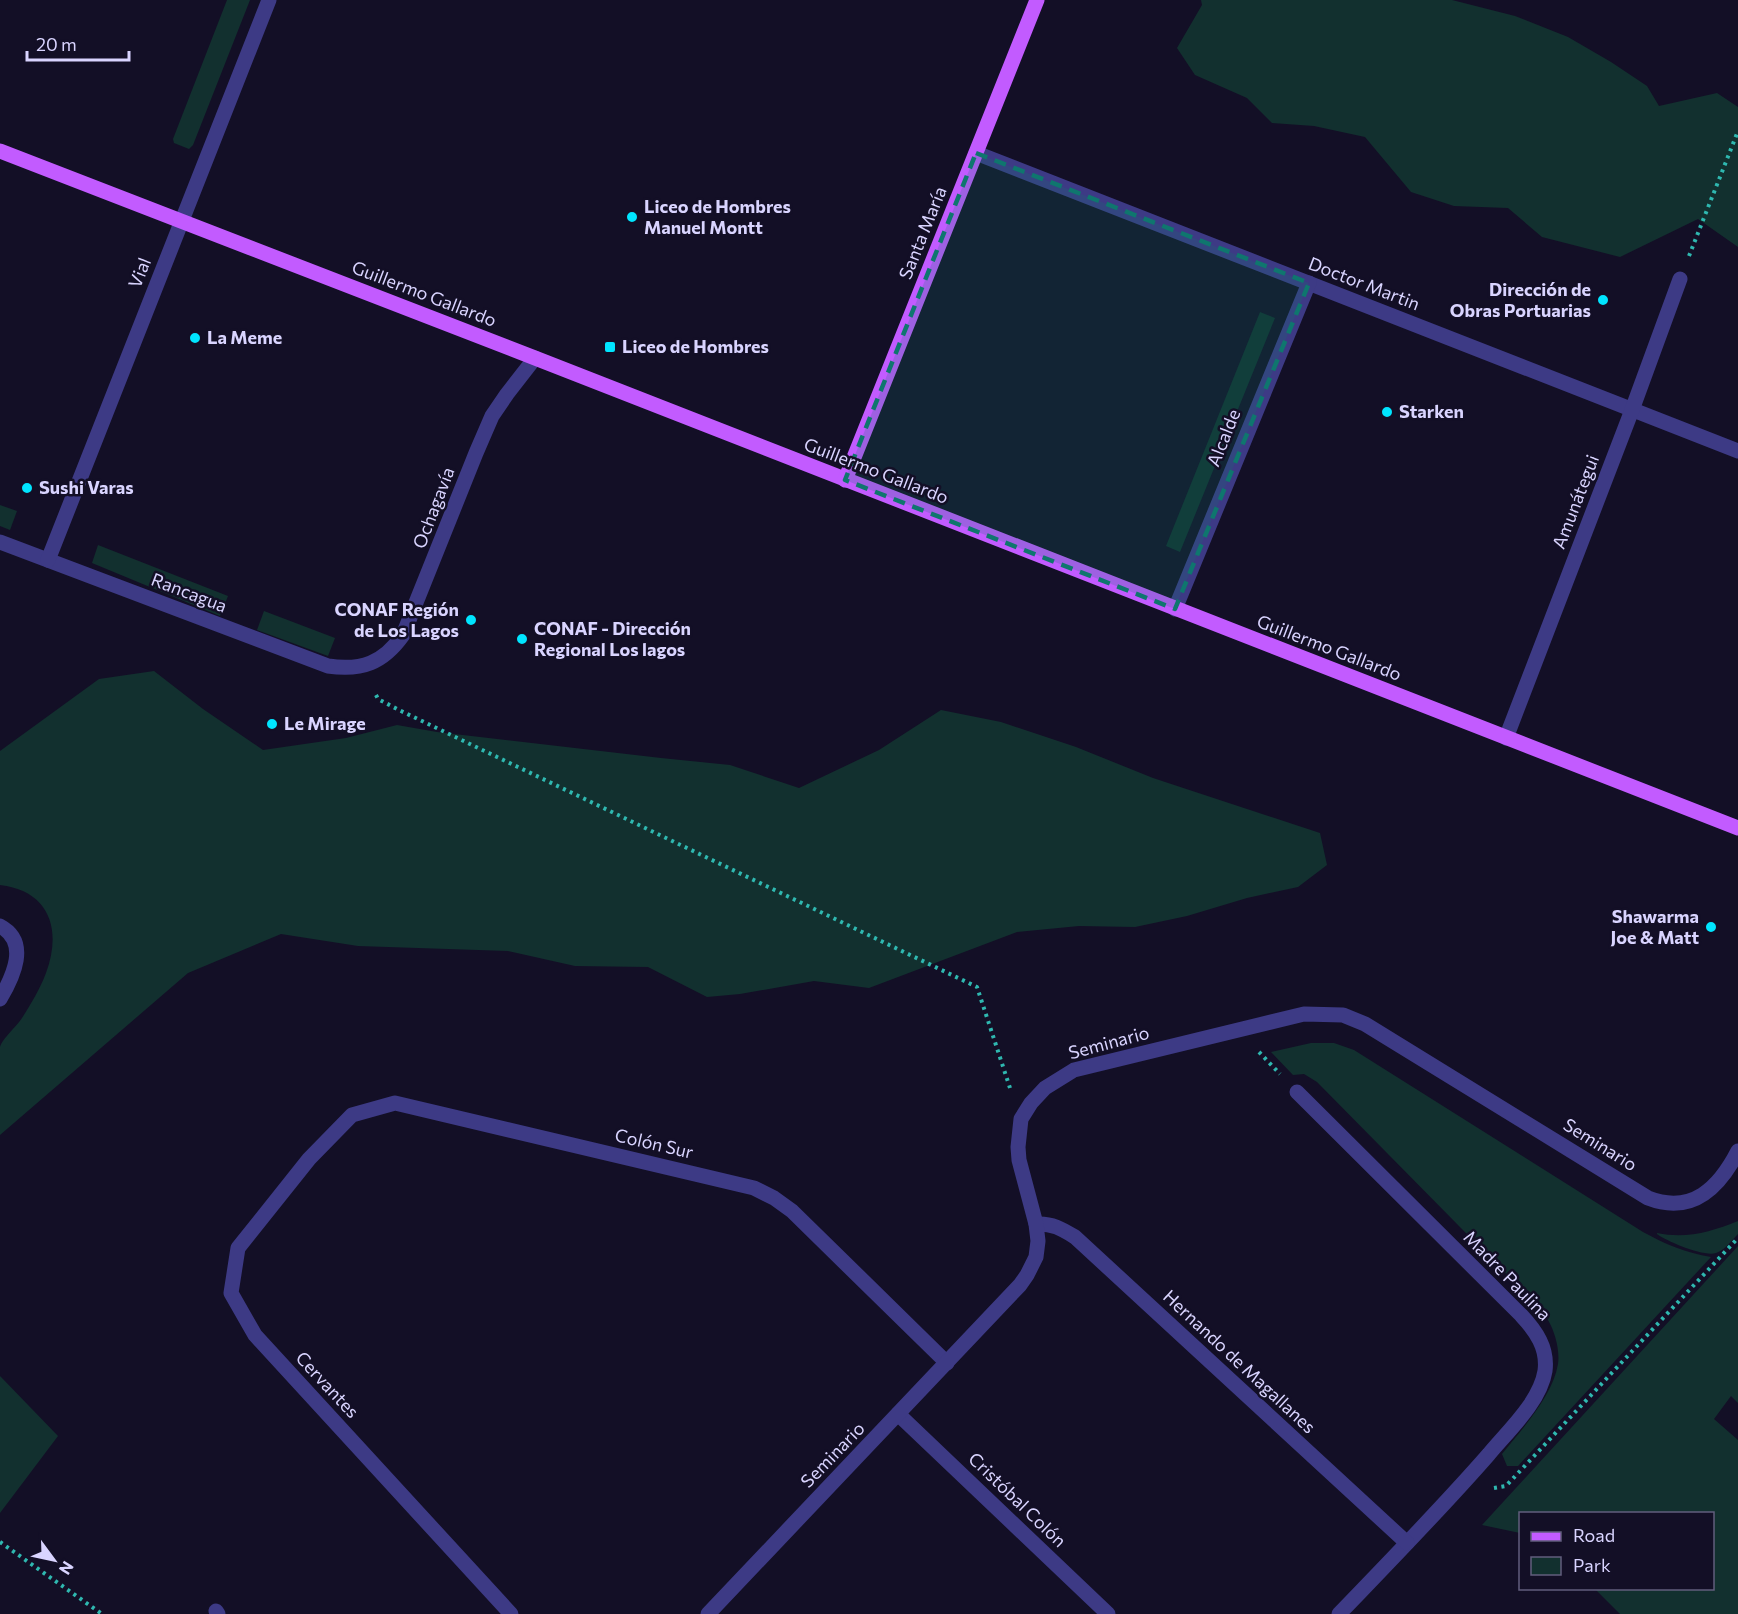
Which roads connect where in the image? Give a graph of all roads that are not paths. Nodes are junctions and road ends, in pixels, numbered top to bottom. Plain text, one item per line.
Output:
1 (269, 0) edge
2 (1037, 0) edge
3 (0, 152) edge
4 (976, 153) junction
5 (181, 222) junction
6 (1680, 279) road end
7 (1309, 283) junction
8 (535, 358) junction
9 (1632, 410) junction
10 (1738, 451) edge
11 (845, 480) junction
12 (0, 542) edge
13 (48, 560) junction
14 (1175, 609) junction
15 (366, 665) joint
16 (1506, 738) junction
17 (1738, 828) edge
18 (0, 926) edge
19 (0, 999) edge
20 (1297, 1092) road end
21 (1738, 1151) edge
22 (309, 1159) joint
23 (1036, 1224) junction
24 (947, 1363) junction
25 (898, 1414) junction
26 (1407, 1543) junction
27 (511, 1614) edge
28 (708, 1614) edge
29 (1108, 1614) edge
30 (1339, 1614) edge

1 - 5 street, Vial
2 - 4 main road, Santa María
3 - 5 main road, Guillermo Gallardo
4 - 7 street, Doctor Martin
4 - 11 main road, Santa María
5 - 8 main road, Guillermo Gallardo
5 - 13 street, Vial
6 - 9 street, Amunátegui
7 - 9 street, Doctor Martin
7 - 14 street, Alcalde
8 - 11 main road, Guillermo Gallardo
8 - 15 street, Ochagavía
9 - 10 street, Doctor Martin
9 - 16 street, Amunátegui
11 - 14 main road, Guillermo Gallardo
12 - 13 street, Rancagua
13 - 15 street, Rancagua
14 - 16 main road, Guillermo Gallardo
16 - 17 main road, Guillermo Gallardo
18 - 19 street
20 - 26 street, Madre Paulina
21 - 23 street, Seminario
22 - 24 street, Colón Sur
22 - 27 street, Cervantes
23 - 24 street, Seminario
23 - 26 street, Hernando de Magallanes
24 - 25 street, Seminario
25 - 28 street, Seminario
25 - 29 street, Cristóbal Colón
26 - 30 street, Madre Paulina

